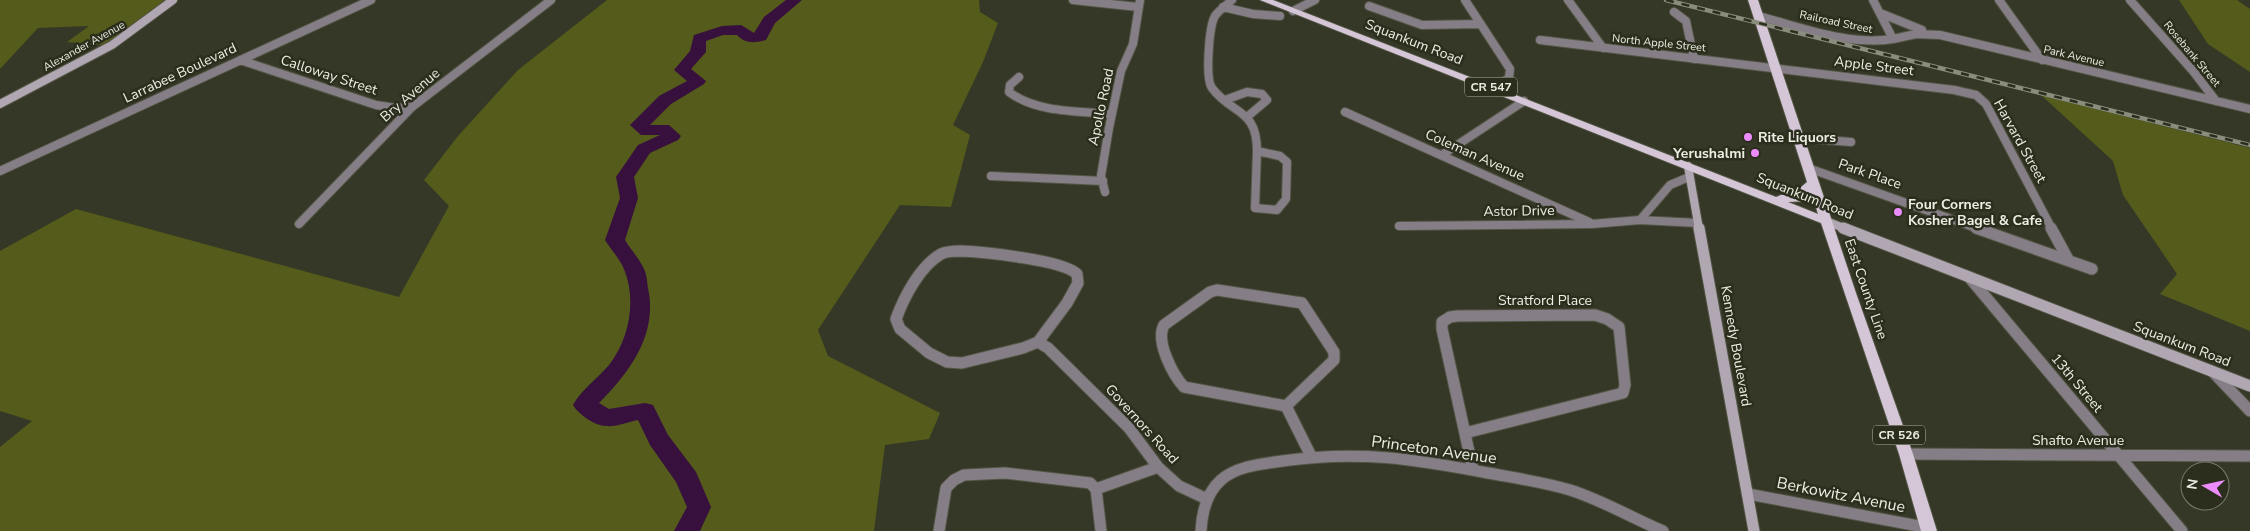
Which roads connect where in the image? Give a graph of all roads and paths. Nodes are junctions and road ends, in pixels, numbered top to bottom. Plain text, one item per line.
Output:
1 (173, 0) edge
2 (371, 0) edge
3 (551, 0) edge
4 (1073, 0) edge
5 (1232, 0) edge
6 (1265, 0) edge
7 (1315, 0) edge
8 (1465, 0) edge
9 (1568, 0) edge
10 (1753, 0) edge
11 (1873, 0) edge
12 (1999, 0) edge
13 (2130, 0) edge
14 (1139, 3) edge
15 (1369, 6) dead end
16 (1223, 7) junction
17 (1293, 11) junction
18 (1674, 12) dead end
19 (1880, 13) junction
20 (1280, 16) dead end
21 (1758, 16) junction
22 (1480, 24) junction
23 (1940, 35) junction
24 (1893, 39) junction
25 (1540, 40) dead end
26 (1603, 48) junction
27 (1694, 59) junction
28 (240, 60) junction
29 (2042, 60) junction
30 (1775, 67) junction
31 (1019, 77) dead end
32 (1493, 88) junction
33 (1969, 93) joint
34 (1225, 100) junction
35 (1524, 100) junction
36 (2216, 101) junction
37 (0, 104) edge
38 (412, 107) junction
39 (2250, 109) edge
40 (1345, 112) dead end
41 (1112, 114) junction
42 (1246, 117) junction
43 (1800, 138) junction
44 (1851, 142) dead end
45 (1257, 151) junction
46 (1442, 155) junction
47 (1808, 168) junction
48 (1688, 171) junction
49 (0, 172) edge
50 (991, 176) dead end
51 (1103, 181) junction
52 (1813, 183) junction
53 (1105, 192) dead end
54 (1764, 196) junction
55 (1640, 220) junction
56 (1826, 221) junction
57 (1698, 223) junction
58 (299, 224) dead end
59 (1592, 224) junction
60 (1398, 226) dead end
61 (2069, 261) junction
62 (2092, 269) dead end
63 (1969, 277) junction
64 (1038, 342) junction
65 (2212, 371) junction
66 (2250, 386) edge
67 (1286, 406) junction
68 (2250, 411) edge
69 (1465, 432) junction
70 (1906, 454) junction
71 (2118, 455) junction
72 (1311, 456) junction
73 (2250, 456) edge
74 (1158, 466) junction
75 (1473, 470) junction
76 (1096, 489) junction
77 (1748, 494) junction
78 (1207, 499) junction
79 (1929, 530) edge
80 (939, 531) edge
81 (1101, 531) edge
82 (1200, 531) edge
83 (1663, 531) edge
84 (1754, 531) edge
85 (2182, 531) edge

1 - 37 street, Alexander Avenue
2 - 28 street, Larrabee Boulevard
3 - 38 street, Bry Avenue
4 - 14 street
5 - 16 street
6 - 17 main road, Squankum Road / CR 547
7 - 17 street
8 - 22 street
9 - 26 street
10 - 21 main road, East County Line / CR 526
11 - 19 street
12 - 29 street
13 - 36 street, Rosebank Street
14 - 41 street, Apollo Road
15 - 22 street
16 - 20 street
16 - 34 street
17 - 32 main road, Squankum Road / CR 547
18 - 27 street
19 - 23 street
19 - 24 street
21 - 24 street, Railroad Street
21 - 30 main road, East County Line / CR 526
22 - 32 street
23 - 24 street, Park Avenue
23 - 29 street, Park Avenue
25 - 26 street, North Apple Street
26 - 27 street, North Apple Street
27 - 30 street, North Apple Street
28 - 38 street, Calloway Street
28 - 49 street, Larrabee Boulevard
29 - 36 street, Park Avenue
30 - 33 street, Apple Street
30 - 43 main road, East County Line / CR 526
31 - 41 street
32 - 35 main road, Squankum Road / CR 547
33 - 61 street, Harvard Street
34 - 42 street
34 - 42 street
35 - 46 street
35 - 48 main road, Squankum Road / CR 547
36 - 39 street, Park Avenue
38 - 58 street, Bry Avenue
40 - 46 street, Coleman Avenue
41 - 51 street, Apollo Road
42 - 45 street
43 - 44 street
43 - 47 main road, East County Line / CR 526
45 - 45 street
46 - 59 street, Coleman Avenue
47 - 52 main road, East County Line / CR 526
47 - 61 street, Park Place
48 - 54 main road, Squankum Road / CR 547
48 - 55 street
48 - 57 street, Kennedy Boulevard
50 - 51 street
51 - 53 street, Apollo Road
52 - 54 main road
52 - 56 main road, East County Line / CR 526
54 - 56 main road, Squankum Road / CR 547
55 - 57 street, Astor Drive
55 - 59 street, Astor Drive
56 - 63 street, Squankum Road / CR 547
56 - 70 main road, East County Line / CR 526
57 - 77 street, Kennedy Boulevard
59 - 60 street, Astor Drive
61 - 62 street, Park Place
63 - 65 street, Squankum Road / CR 547
63 - 71 street, 13th Street
64 - 64 street
64 - 74 street, Governors Road
65 - 66 street, Squankum Road / CR 547
65 - 68 street
67 - 67 street
67 - 72 street
69 - 69 street, Stratford Place
69 - 75 street, Stratford Place
70 - 71 street, Shafto Avenue
70 - 79 main road, East County Line / CR 526
71 - 73 street, Shafto Avenue
71 - 85 street, 13th Street
72 - 75 street, Princeton Avenue
72 - 78 street, Princeton Avenue
74 - 76 street
74 - 78 street, Governors Road
75 - 83 street, Princeton Avenue
76 - 80 street
76 - 81 street
77 - 79 street, Berkowitz Avenue
77 - 84 street, Kennedy Boulevard
78 - 82 street, Princeton Avenue

